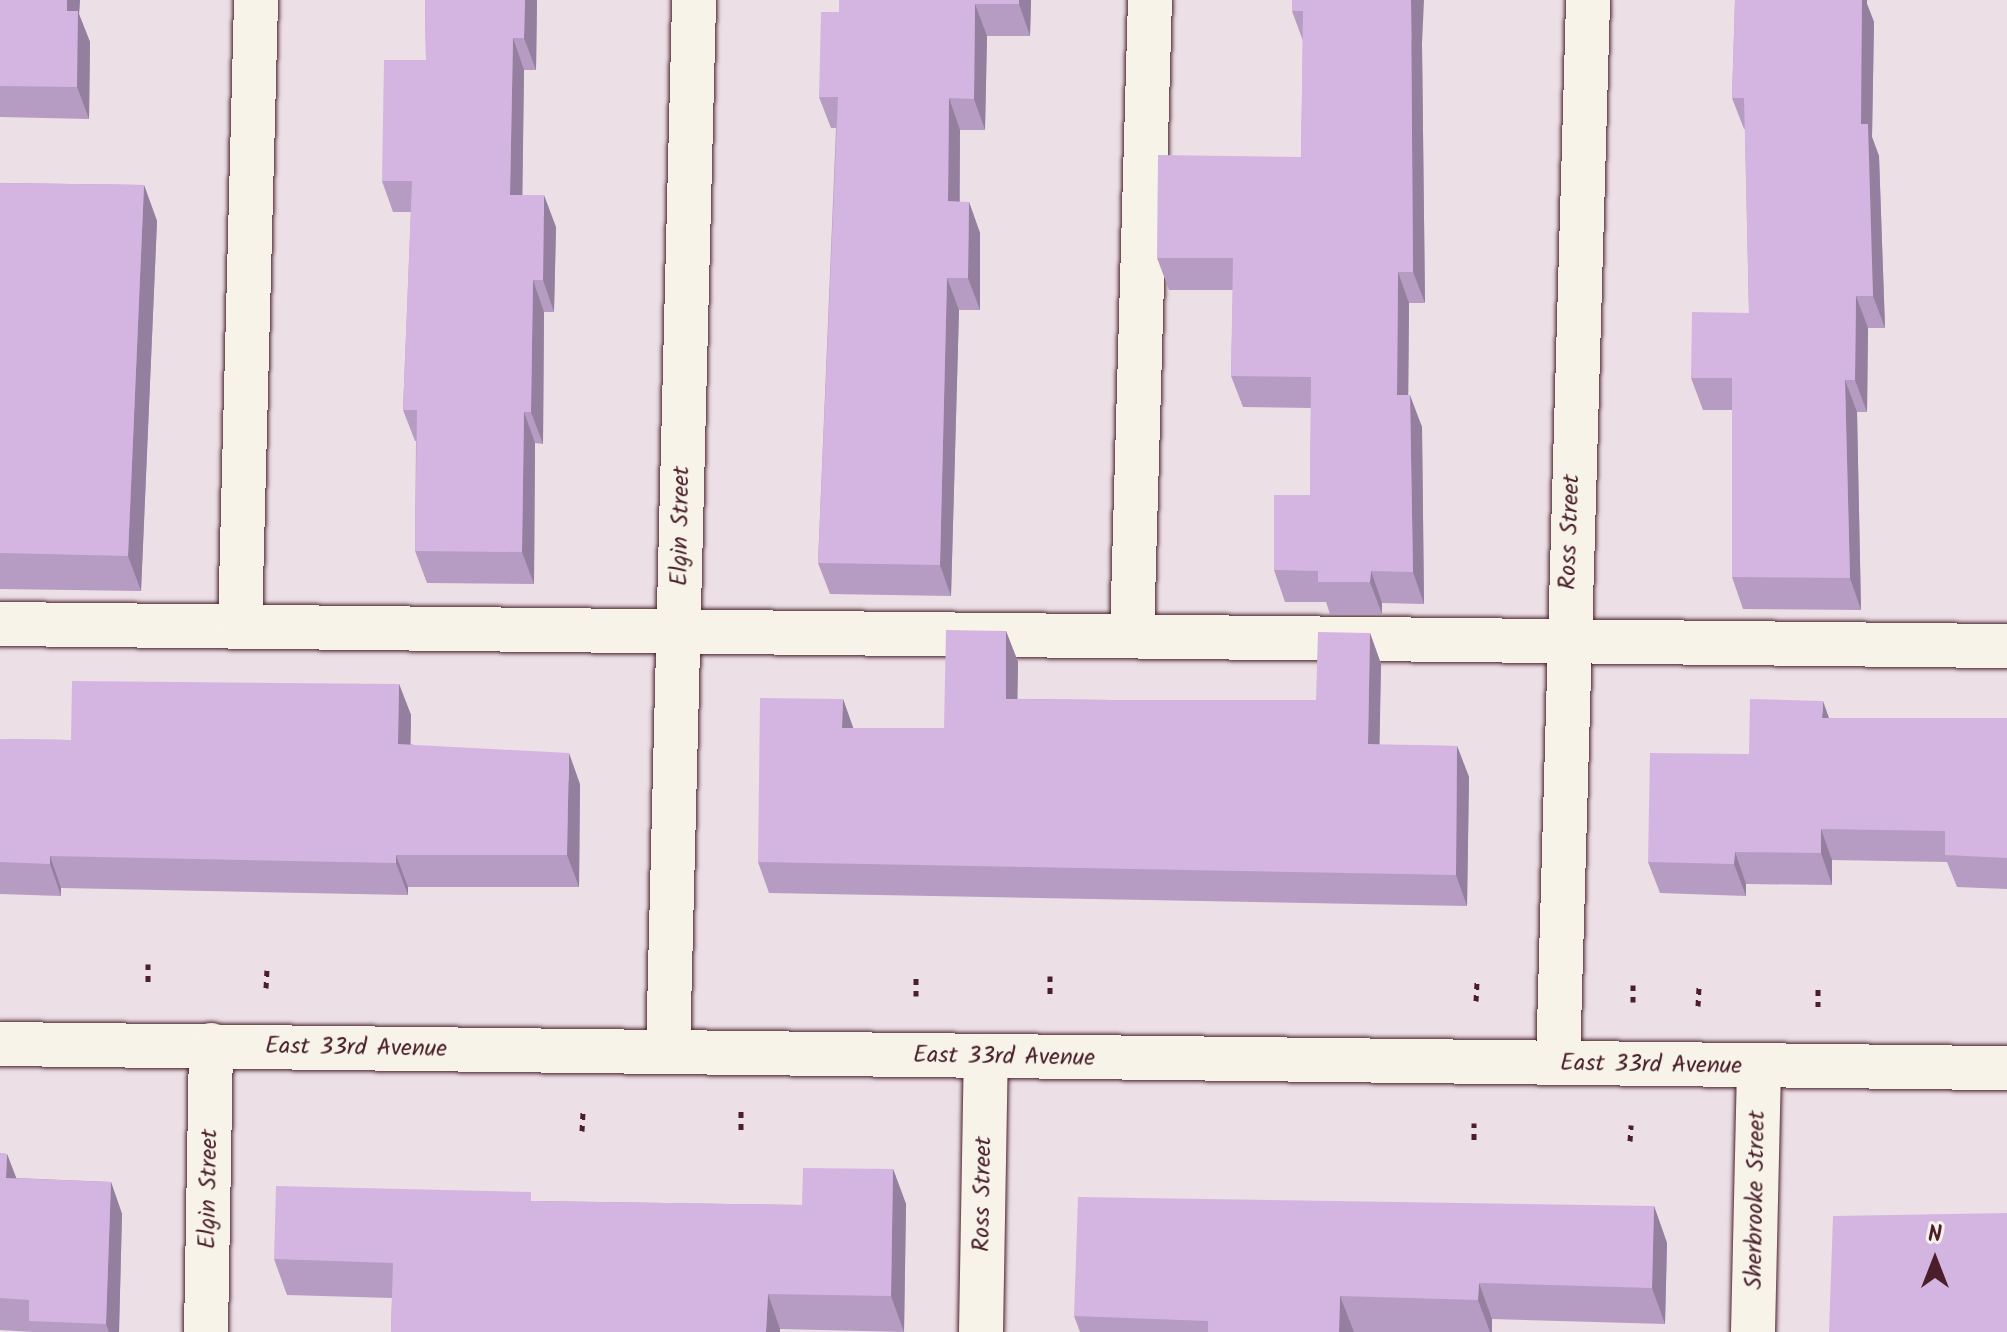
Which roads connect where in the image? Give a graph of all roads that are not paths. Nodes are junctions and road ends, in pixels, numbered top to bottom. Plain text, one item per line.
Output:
1 (256, 0) edge
2 (694, 0) edge
3 (1150, 0) edge
4 (1588, 0) edge
5 (0, 624) edge
6 (240, 625) junction
7 (679, 630) junction
8 (1132, 635) junction
9 (1567, 643) junction
10 (2007, 646) edge
11 (0, 1044) edge
12 (211, 1045) junction
13 (668, 1052) junction
14 (986, 1057) junction
15 (1558, 1063) junction
16 (1759, 1068) junction
17 (2007, 1068) edge
18 (206, 1332) edge
19 (981, 1332) edge
20 (1753, 1332) edge

1 - 6 street
2 - 7 street, Elgin Street
3 - 8 street
4 - 9 street, Ross Street
5 - 6 street
6 - 7 street
7 - 8 street
7 - 13 street, Elgin Street
8 - 9 street
9 - 10 street
9 - 15 street, Ross Street
11 - 12 street, East 33rd Avenue
12 - 13 street, East 33rd Avenue
12 - 18 street, Elgin Street
13 - 14 street, East 33rd Avenue
14 - 15 street, East 33rd Avenue
14 - 19 street, Ross Street
15 - 16 street, East 33rd Avenue
16 - 17 street, East 33rd Avenue
16 - 20 street, Sherbrooke Street

